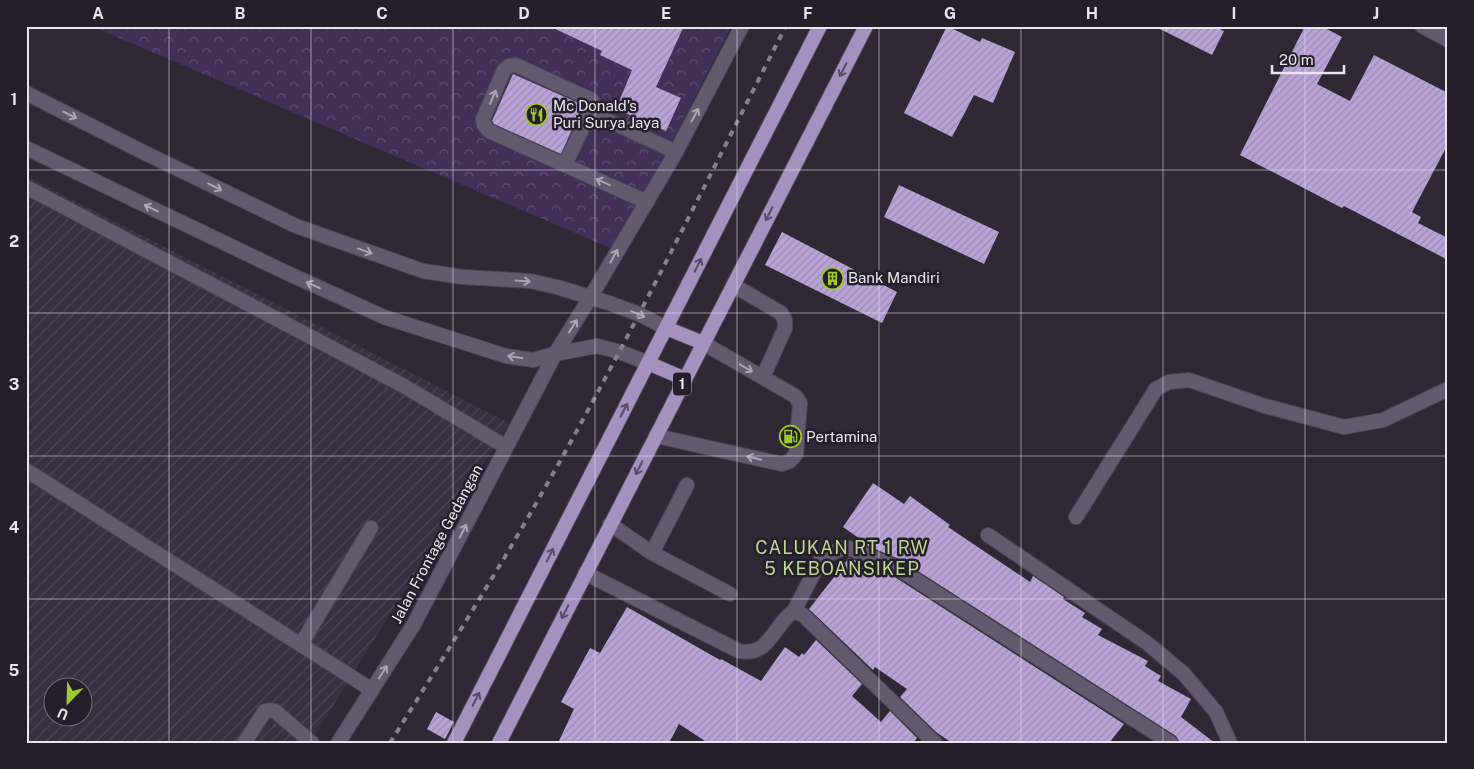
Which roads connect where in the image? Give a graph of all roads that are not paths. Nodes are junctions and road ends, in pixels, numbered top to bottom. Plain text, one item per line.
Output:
1 (742, 26) edge
2 (820, 26) edge
3 (866, 26) edge
4 (1422, 26) edge
5 (1448, 40) edge
6 (26, 93) edge
7 (590, 112) junction
8 (26, 148) edge
9 (676, 152) junction
10 (565, 166) junction
11 (26, 187) edge
12 (647, 202) junction
13 (733, 285) junction
14 (590, 298) junction
15 (666, 328) junction
16 (703, 344) junction
17 (555, 354) junction
18 (648, 363) junction
19 (763, 377) junction
20 (685, 379) junction
21 (1448, 389) edge
22 (656, 436) junction
23 (506, 447) junction
24 (26, 470) edge
25 (687, 485) dead end
26 (1076, 517) dead end
27 (610, 524) junction
28 (371, 528) dead end
29 (988, 534) dead end
30 (652, 553) junction
31 (586, 573) junction
32 (730, 594) dead end
33 (794, 612) junction
34 (301, 644) junction
35 (372, 690) junction
36 (244, 743) edge
37 (312, 743) edge
38 (338, 743) edge
39 (454, 743) edge
40 (498, 743) edge
41 (936, 743) edge
42 (1171, 743) edge
43 (1230, 743) edge

9 -> 1 street, Jalan Frontage Gedangan
15 -> 2 highway
3 -> 13 highway, 1
4 - 5 street
6 -> 14 street
7 - 9 street
7 - 10 street
10 -> 7 street
17 -> 8 street
9 - 12 street, Jalan Frontage Gedangan
12 -> 10 street
11 - 23 street
14 -> 12 street, Jalan Frontage Gedangan
13 - 16 highway, 1
13 - 19 street
14 -> 15 street
17 -> 14 street, Jalan Frontage Gedangan
15 - 16 highway
15 - 18 highway
16 -> 19 street
16 - 20 highway, 1
17 - 18 street
17 - 23 street, Jalan Frontage Gedangan
18 - 20 highway
39 -> 18 highway
19 -> 22 street
20 - 22 highway, 1
21 - 26 street
22 -> 27 highway, 1
35 -> 23 street, Jalan Frontage Gedangan
24 - 34 street
25 - 30 street
27 - 30 street
27 - 31 highway, 1
28 - 34 street
29 - 43 street
30 - 32 street
31 - 33 street
31 -> 40 highway, 1
33 - 41 street
33 - 42 street
34 - 35 street
35 - 38 street, Jalan Frontage Gedangan
36 - 37 street

